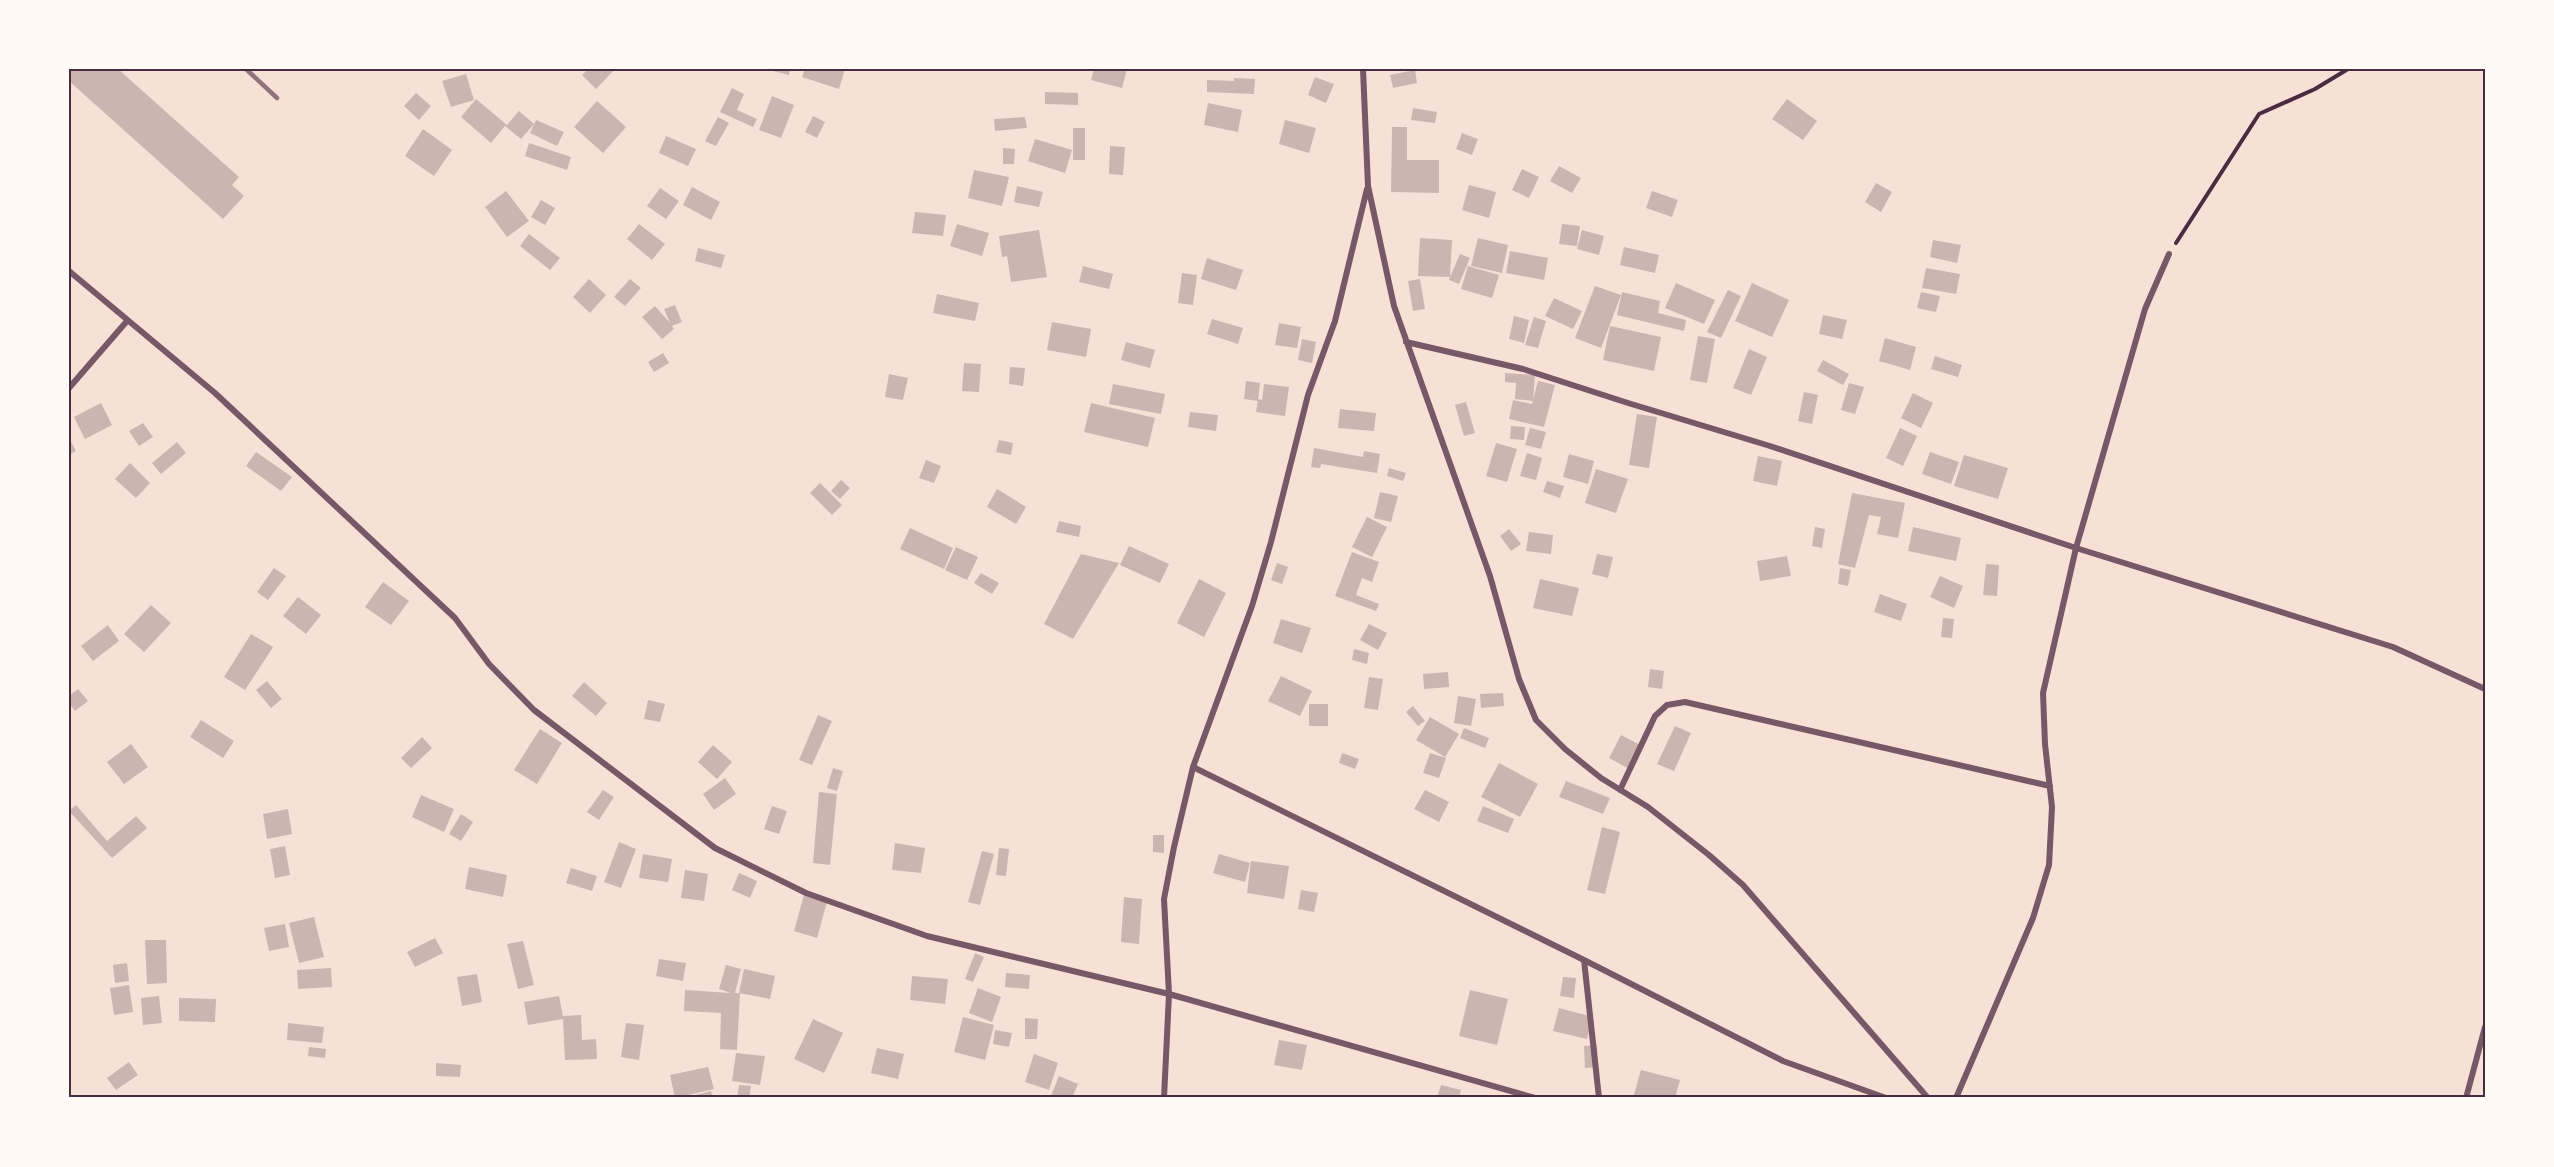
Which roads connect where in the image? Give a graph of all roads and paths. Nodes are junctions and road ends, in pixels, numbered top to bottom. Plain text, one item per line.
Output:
1 (1363, 69) edge
2 (2348, 69) edge
3 (1368, 186) junction
4 (2169, 254) joint
5 (69, 271) edge
6 (127, 321) junction
7 (1406, 342) junction
8 (69, 388) edge
9 (2076, 548) junction
10 (2485, 689) edge
11 (1193, 767) junction
12 (2050, 786) junction
13 (1620, 790) junction
14 (1584, 960) junction
15 (1169, 994) junction
16 (2485, 1027) edge
17 (1164, 1098) edge
18 (1535, 1098) edge
19 (1599, 1098) edge
20 (1886, 1098) edge
21 (1928, 1098) edge
22 (1956, 1098) edge
23 (2466, 1098) edge

1 - 3 street
2 - 4 path
3 - 7 street
3 - 11 street
4 - 9 street
5 - 6 street
6 - 8 street
6 - 15 street
7 - 9 street
7 - 13 street
9 - 10 street
9 - 12 street
11 - 14 street
11 - 15 street
12 - 13 street
12 - 22 street
13 - 21 street
14 - 19 street
14 - 20 street
15 - 17 street
15 - 18 street
16 - 23 street

